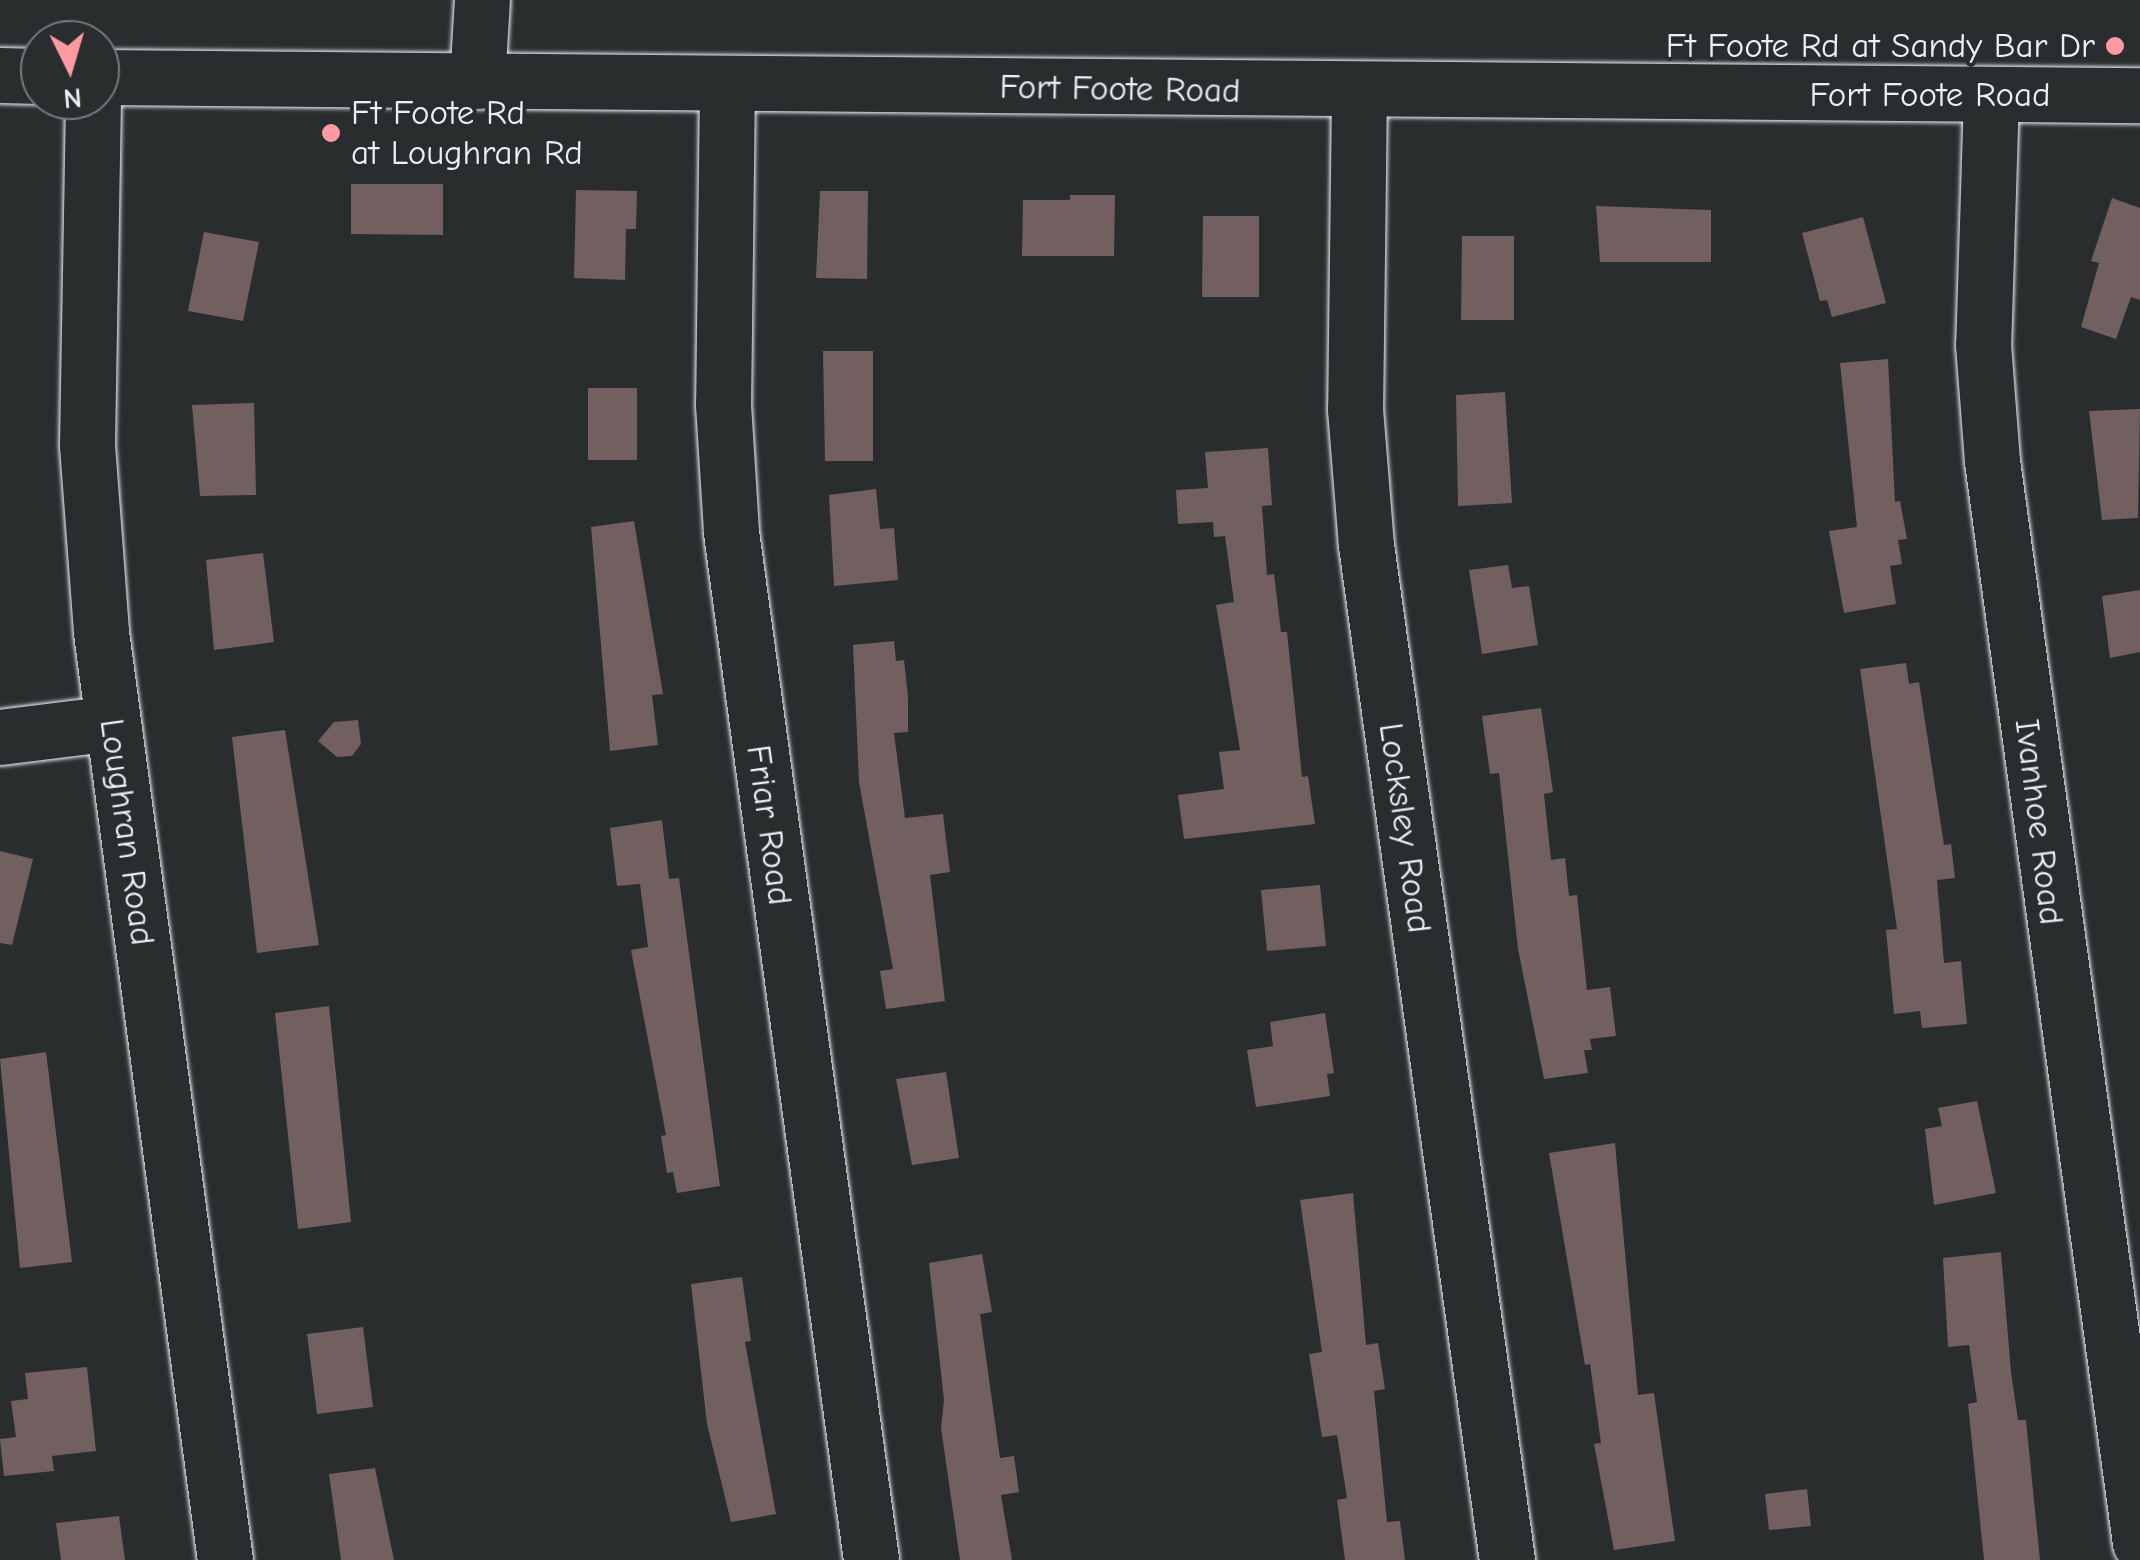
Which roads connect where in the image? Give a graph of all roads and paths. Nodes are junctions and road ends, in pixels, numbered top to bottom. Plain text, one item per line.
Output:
1 (482, 0) edge
2 (120, 77) edge
3 (478, 80) junction
4 (727, 85) junction
5 (1360, 92) junction
6 (2140, 95) edge
7 (1991, 96) junction
8 (93, 120) edge
9 (112, 723) junction
10 (0, 738) edge
11 (2140, 1544) edge
12 (225, 1560) edge
13 (871, 1560) edge
14 (1508, 1560) edge

1 - 3 street
2 - 3 street, Fort Foote Road
3 - 4 street, Fort Foote Road
4 - 5 street, Fort Foote Road
4 - 13 street, Friar Road
5 - 7 street, Fort Foote Road
5 - 14 street, Locksley Road
6 - 7 street, Fort Foote Road
7 - 11 street, Ivanhoe Road
8 - 9 street, Loughran Road
9 - 10 street
9 - 12 street, Loughran Road

